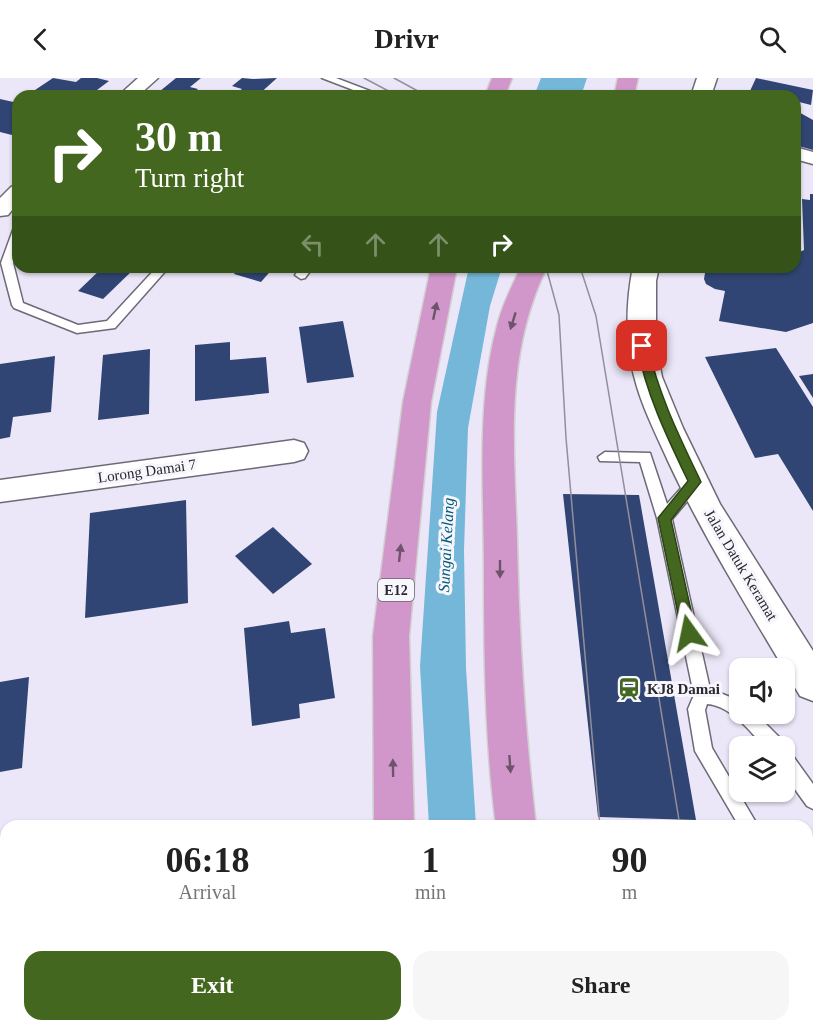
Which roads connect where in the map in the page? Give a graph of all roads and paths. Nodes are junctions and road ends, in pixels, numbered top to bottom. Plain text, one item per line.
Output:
1 (150, 78) edge
2 (327, 78) edge
3 (135, 90) edge
4 (361, 90) edge
5 (12, 197) edge
6 (0, 210) edge
7 (12, 248) edge
8 (158, 273) edge
9 (443, 273) edge
10 (530, 273) edge
11 (645, 273) edge
12 (294, 451) dead end
13 (605, 457) dead end
14 (695, 482) junction
15 (0, 491) edge
16 (664, 518) junction
17 (813, 684) edge
18 (703, 696) junction
19 (729, 704) edge
20 (754, 724) edge
21 (766, 736) edge
22 (795, 774) edge
23 (813, 800) edge
24 (394, 820) edge
25 (516, 820) edge
26 (745, 820) edge

1 - 3 street
2 - 4 lane
5 - 6 street
7 - 8 lane
24 -> 9 highway, E12
10 -> 25 highway
11 - 14 street, Jalan Datuk Keramat
12 - 15 street, Lorong Damai 7
13 - 16 lane
14 - 16 lane
14 - 17 street, Jalan Datuk Keramat
16 - 18 lane
18 - 19 lane
18 - 26 lane
20 - 21 lane
22 - 23 lane

